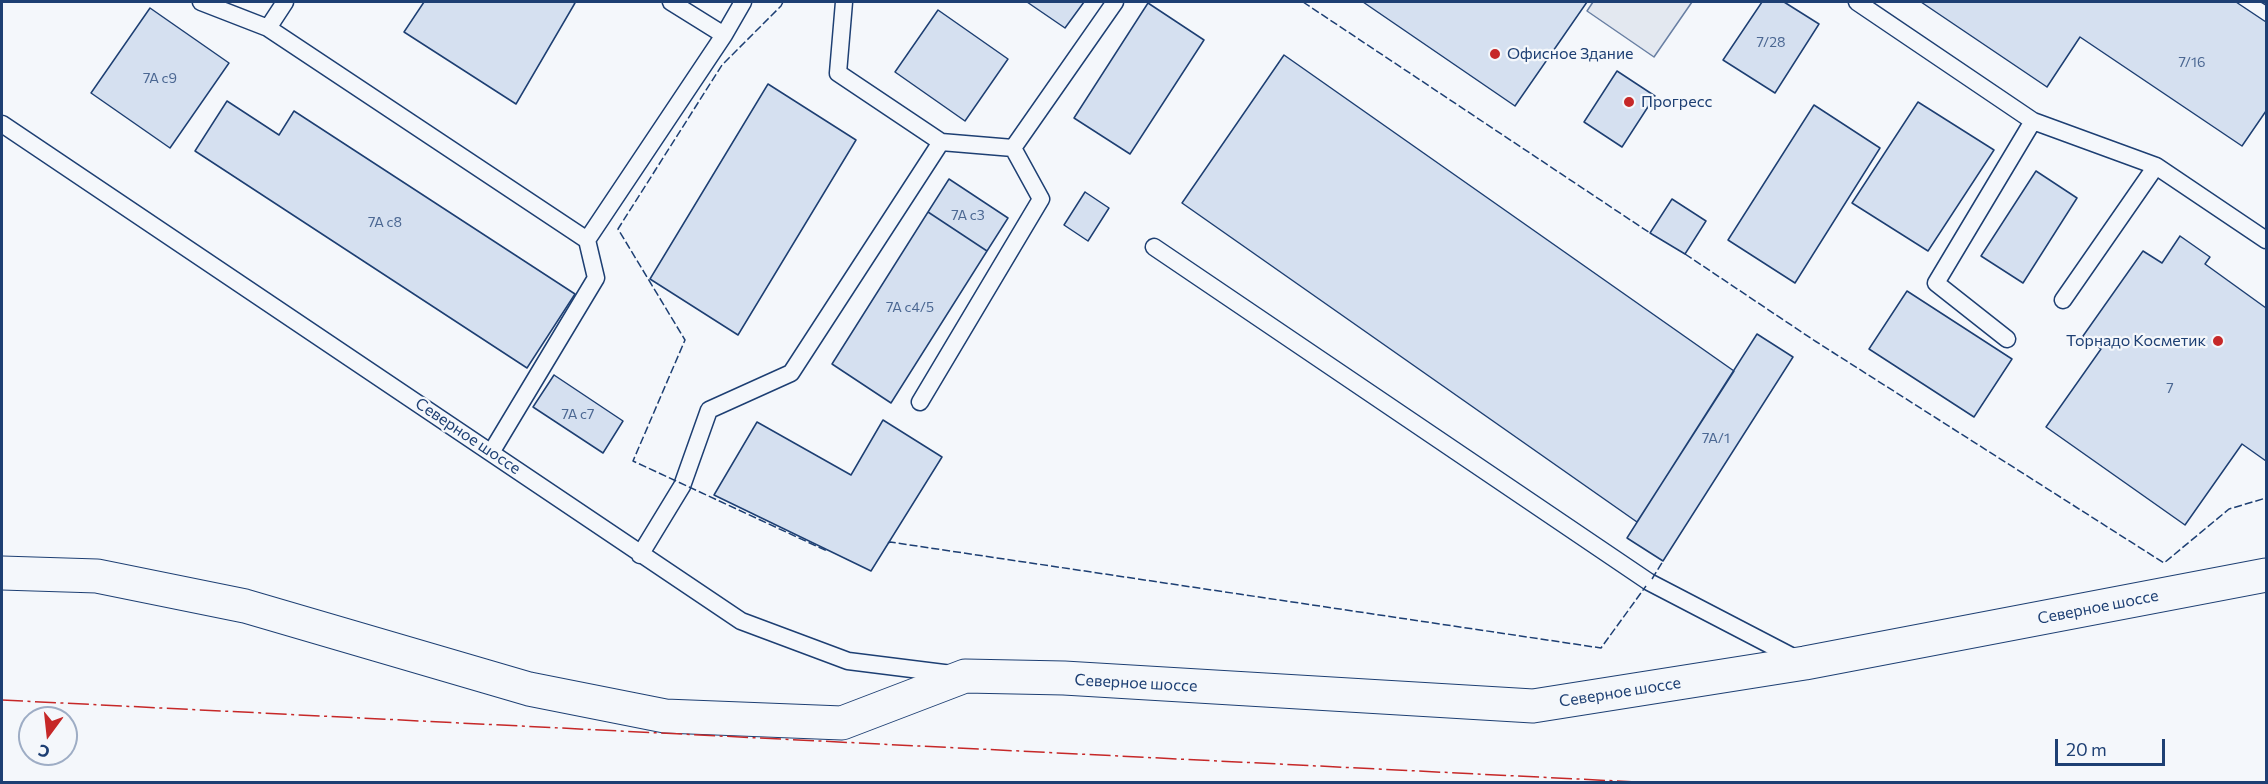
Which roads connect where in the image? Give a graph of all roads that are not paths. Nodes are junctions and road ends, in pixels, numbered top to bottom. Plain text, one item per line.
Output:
1 (201, 2) edge
2 (285, 2) edge
3 (671, 2) edge
4 (743, 2) edge
5 (844, 2) edge
6 (1115, 2) edge
7 (1857, 2) edge
8 (268, 28) junction
9 (724, 35) junction
10 (2033, 121) junction
11 (2, 124) edge
12 (941, 142) junction
13 (1013, 148) junction
14 (2156, 166) junction
15 (586, 240) junction
16 (2266, 240) edge
17 (1154, 247) dead end
18 (2063, 300) dead end
19 (2007, 339) dead end
20 (920, 402) dead end
21 (492, 451) junction
22 (640, 555) junction
23 (2, 573) edge
24 (2266, 575) edge
25 (1805, 663) junction
26 (965, 676) junction

1 - 8 lane
2 - 8 lane
3 - 9 lane
4 - 9 lane
5 - 12 lane
6 - 13 lane
7 - 10 lane
8 - 15 lane
9 - 15 lane
10 - 14 lane
10 - 19 lane
11 - 21 lane, Северное шоссе
12 - 13 lane
12 - 22 lane
13 - 20 lane
14 - 16 lane
14 - 18 lane
15 - 21 lane
17 - 25 lane
21 - 22 lane, Северное шоссе
22 - 26 lane, Северное шоссе
23 - 26 street, Северное шоссе
24 - 25 street, Северное шоссе
25 - 26 street, Северное шоссе

